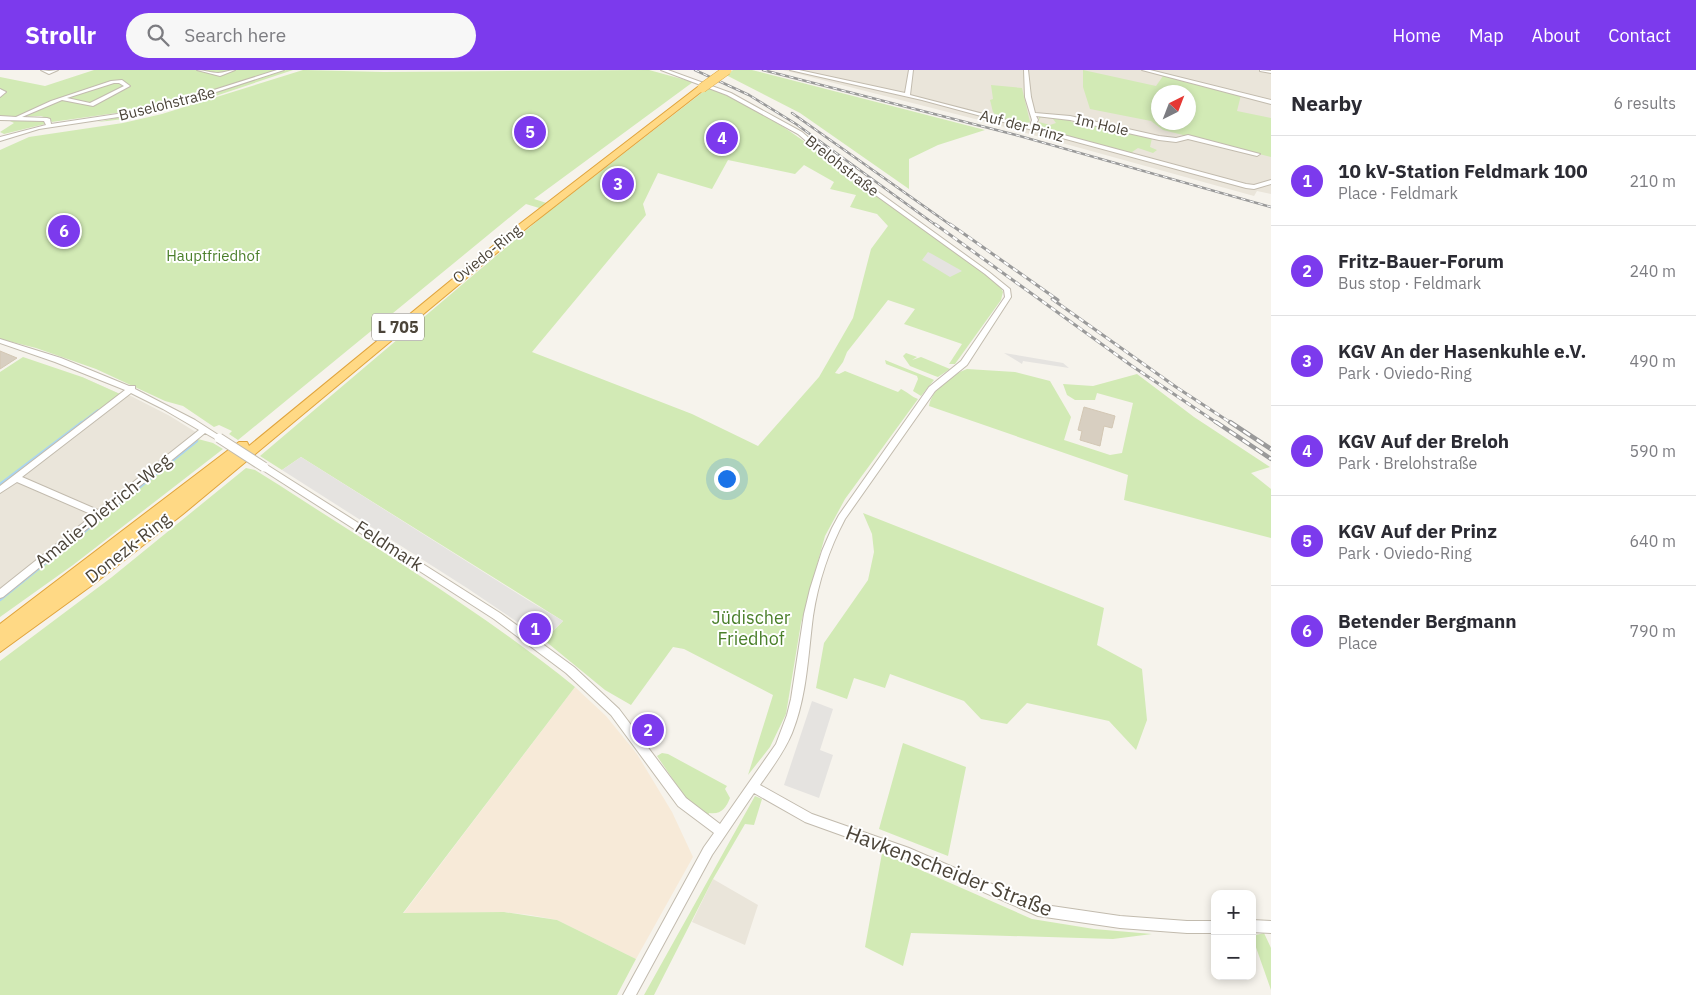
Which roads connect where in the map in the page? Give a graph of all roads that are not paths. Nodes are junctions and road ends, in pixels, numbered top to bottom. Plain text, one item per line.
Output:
1 (43, 70) edge
2 (56, 70) edge
3 (199, 70) edge
4 (233, 70) edge
5 (282, 70) edge
6 (663, 70) edge
7 (719, 70) edge
8 (728, 70) edge
9 (792, 70) edge
10 (911, 70) edge
11 (1026, 70) edge
12 (1144, 70) edge
13 (1262, 70) edge
14 (1271, 72) edge
15 (699, 87) junction
16 (0, 90) edge
17 (0, 95) edge
18 (907, 95) junction
19 (64, 99) junction
20 (1271, 102) edge
21 (1033, 114) junction
22 (18, 117) junction
23 (0, 118) edge
24 (49, 126) junction
25 (1031, 129) junction
26 (0, 139) edge
27 (1257, 154) dead end
28 (1271, 182) edge
29 (0, 341) edge
30 (132, 388) junction
31 (205, 429) junction
32 (250, 445) junction
33 (16, 478) junction
34 (0, 490) edge
35 (99, 514) junction
36 (0, 594) edge
37 (0, 632) edge
38 (0, 646) edge
39 (752, 786) junction
40 (721, 832) junction
41 (1256, 926) edge
42 (1211, 927) edge
43 (1271, 927) edge
44 (629, 995) edge

1 - 2 street
3 - 4 street
5 - 24 street, Buselohstraße
6 - 39 street, Brelohstraße
7 - 15 highway, Oviedo-Ring / L 705
8 - 15 highway, Oviedo-Ring / L 705, bridge
9 - 18 street, Auf der Prinz
10 - 18 street
11 - 21 street
12 - 20 street
13 - 14 street
15 - 32 highway, Oviedo-Ring / L 705
16 - 17 street
18 - 25 street, Auf der Prinz
19 - 19 street
19 - 22 street
21 - 25 street
21 - 27 street, Im Hole
22 - 23 street
22 - 24 street
24 - 26 street
25 - 28 street, Auf der Prinz
29 - 30 street, Feldmark
30 - 31 street, Feldmark
30 - 33 street
31 - 35 street, Amalie-Dietrich-Weg
31 - 40 street, Feldmark, bridge
32 - 37 highway, Donezk-Ring / L 705
32 - 38 highway, Donezk-Ring / L 705
33 - 34 street
33 - 35 street
35 - 36 street, Amalie-Dietrich-Weg
39 - 40 street
39 - 42 street, Havkenscheider Straße
40 - 44 street
41 - 43 street

